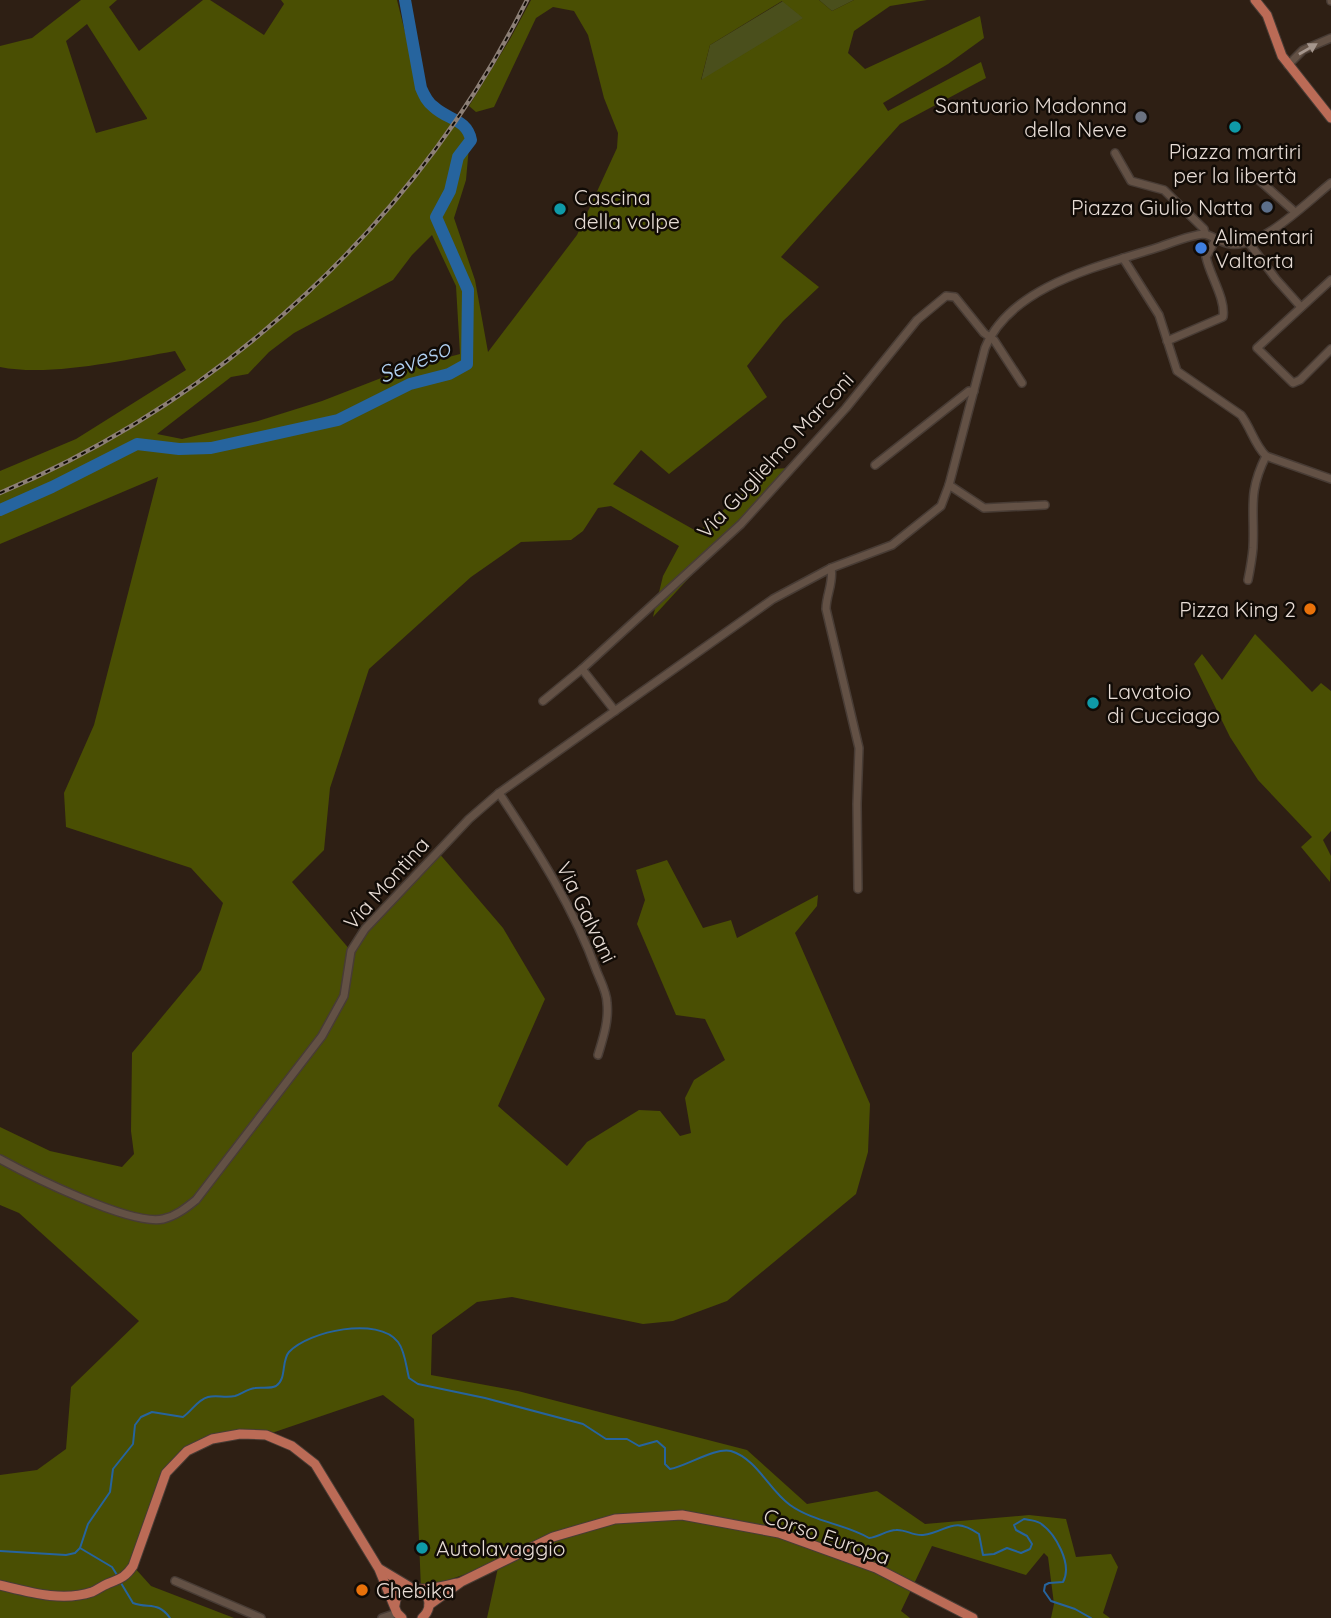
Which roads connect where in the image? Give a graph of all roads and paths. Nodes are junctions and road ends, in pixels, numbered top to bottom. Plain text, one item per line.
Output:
1 (1255, 0) edge
2 (1331, 38) edge
3 (1287, 65) junction
4 (1331, 118) edge
5 (1115, 153) dead end
6 (1261, 181) dead end
7 (1331, 183) edge
8 (1295, 212) junction
9 (1205, 234) junction
10 (1216, 239) junction
11 (1249, 243) junction
12 (1123, 258) junction
13 (1331, 280) edge
14 (1301, 307) junction
15 (990, 337) junction
16 (1167, 341) junction
17 (1331, 349) edge
18 (1022, 383) dead end
19 (974, 391) junction
20 (1266, 456) junction
21 (874, 466) dead end
22 (1331, 478) edge
23 (949, 485) junction
24 (1045, 505) dead end
25 (831, 568) junction
26 (1248, 580) dead end
27 (582, 669) junction
28 (543, 701) dead end
29 (615, 710) junction
30 (499, 793) junction
31 (858, 889) dead end
32 (598, 1055) dead end
33 (0, 1159) edge
34 (379, 1569) junction
35 (175, 1581) dead end
36 (461, 1582) junction
37 (0, 1585) edge
38 (410, 1587) junction
39 (421, 1589) junction
40 (429, 1605) junction
41 (398, 1612) edge
42 (261, 1618) edge
43 (382, 1618) edge
44 (423, 1618) edge
45 (973, 1618) edge

1 - 3 main road
3 -> 2 street
3 - 4 main road
5 - 9 street
6 - 8 street
7 - 8 street
8 - 11 street
9 - 10 street
9 - 12 street
10 - 11 street
10 - 16 street
11 - 14 street
12 - 15 street
12 - 16 street
13 - 14 street
14 - 17 street
15 - 18 street
15 - 19 street, Via Montina
15 - 27 street, Via Guglielmo Marconi
16 - 20 street
19 - 21 street
19 - 23 street, Via Montina
20 - 22 street
20 - 26 street
23 - 24 street
23 - 25 street, Via Montina
25 - 29 street, Via Montina
25 - 31 street
27 - 28 street, Via Guglielmo Marconi
27 - 29 street
29 - 30 street, Via Montina
30 - 32 street, Via Galvani
30 - 33 street, Via Montina
34 - 37 main road
34 - 38 main road
34 - 41 main road
35 - 42 street
36 - 39 main road
36 - 40 main road, Corso Europa
36 - 45 main road, Corso Europa
38 - 39 main road
38 - 41 main road
39 - 40 main road
40 - 44 main road
41 - 43 street

